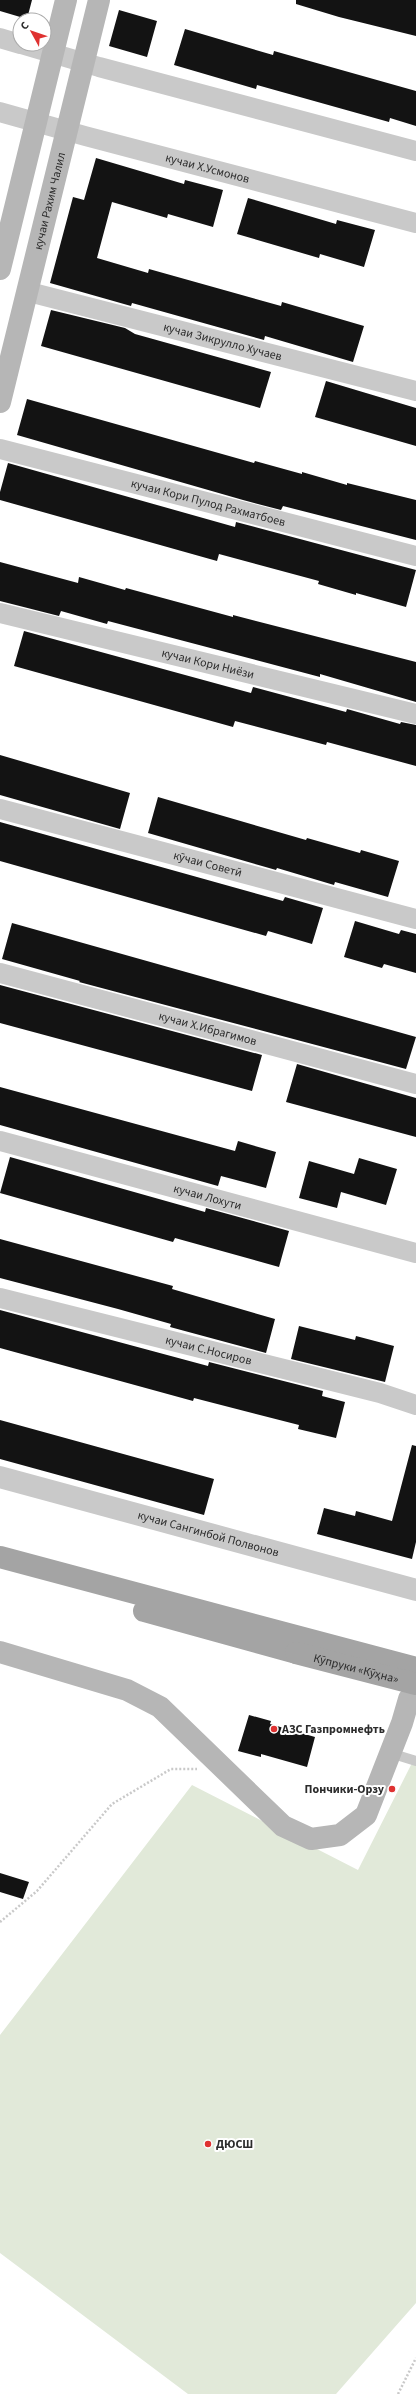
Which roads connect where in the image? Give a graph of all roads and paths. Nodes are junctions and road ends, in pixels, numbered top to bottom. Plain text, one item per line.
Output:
1 (66, 0) edge
2 (99, 0) edge
3 (0, 38) edge
4 (12, 41) edge
5 (49, 52) edge
6 (52, 53) junction
7 (83, 63) junction
8 (0, 112) edge
9 (38, 122) junction
10 (69, 131) junction
11 (416, 151) edge
12 (416, 223) edge
13 (0, 269) edge
14 (29, 292) junction
15 (416, 391) edge
16 (0, 402) edge
17 (0, 449) edge
18 (416, 556) edge
19 (0, 613) edge
20 (416, 714) edge
21 (0, 809) edge
22 (416, 919) edge
23 (0, 973) edge
24 (416, 1084) edge
25 (0, 1141) edge
26 (416, 1253) edge
27 (0, 1298) edge
28 (416, 1405) edge
29 (0, 1477) edge
30 (0, 1557) edge
31 (0, 1572) edge
32 (416, 1590) edge
33 (298, 1645) junction
34 (0, 1652) edge
35 (416, 1668) edge
36 (412, 1692) edge
37 (390, 1753) junction
38 (416, 1761) edge
39 (225, 1769) junction
40 (0, 1922) edge
41 (416, 2358) edge
42 (398, 2394) edge

1 - 6 main road
2 - 7 main road, кучаи Рахим Чалил
3 - 4 street
5 - 6 street
6 - 7 street
6 - 9 main road
7 - 10 main road, кучаи Рахим Чалил
7 - 11 street
8 - 9 street, кучаи Х.Усмонов
9 - 10 street, кучаи Х.Усмонов
9 - 13 main road
10 - 12 street, кучаи Х.Усмонов
10 - 14 main road, кучаи Рахим Чалил
14 - 15 street, кучаи Зикрулло Хучаев
14 - 16 main road, кучаи Рахим Чалил
17 - 18 street, кучаи Кори Пулод Рахматбоев
19 - 20 street, кучаи Кори Ниёзи
21 - 22 street, кӯчаи Советӣ
23 - 24 street, кучаи Х.Ибрагимов
25 - 26 street, кучаи Лохути
27 - 28 street, кучаи С.Носиров
29 - 32 street, кучаи Сангинбой Полвонов
30 - 33 main road
31 - 33 main road
33 - 35 main road, Кӯпруки «Кӯҳна»
33 - 36 main road, Кӯпруки «Кӯҳна», bridge
34 - 39 main road
36 - 37 main road
37 - 38 lane
37 - 39 main road
39 - 40 path
41 - 42 path

